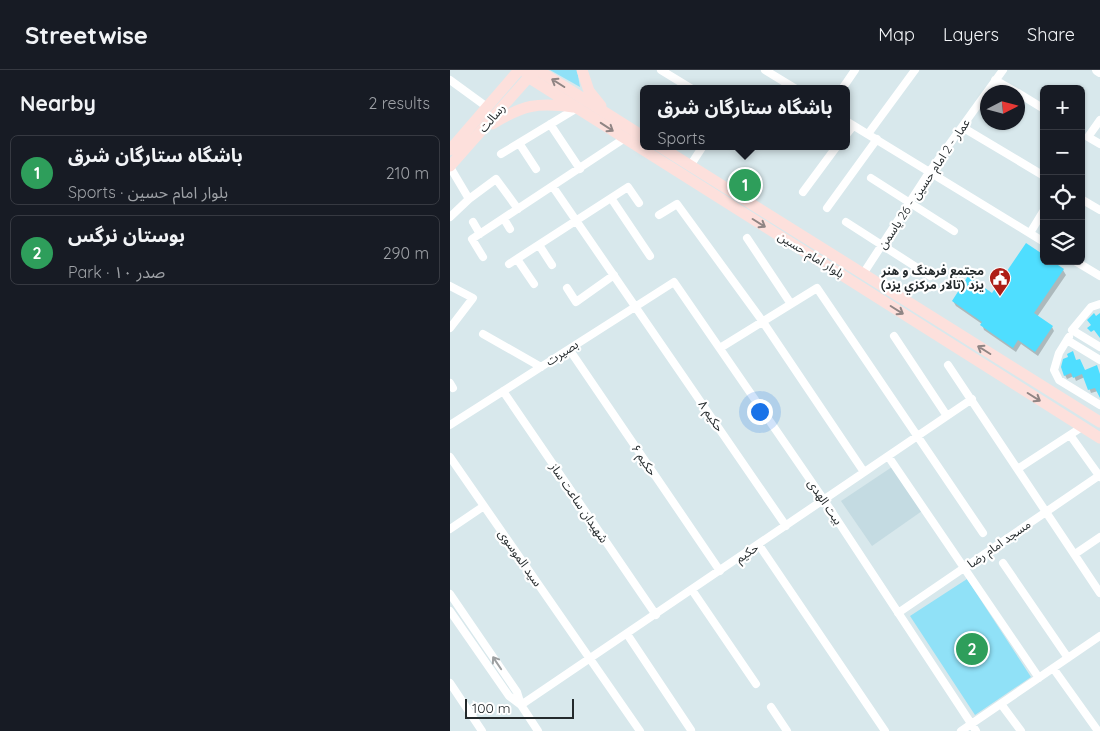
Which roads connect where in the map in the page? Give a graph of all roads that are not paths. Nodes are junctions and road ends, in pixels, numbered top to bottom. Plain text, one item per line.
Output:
1 (582, 70) edge
2 (661, 70) edge
3 (765, 70) edge
4 (855, 70) edge
5 (915, 70) edge
6 (1003, 70) edge
7 (529, 71) edge
8 (996, 80) junction
9 (450, 81) edge
10 (685, 85) edge
11 (789, 85) edge
12 (845, 85) edge
13 (1004, 85) edge
14 (1025, 98) edge
15 (487, 107) junction
16 (1040, 107) edge
17 (577, 108) junction
18 (606, 114) junction
19 (1100, 120) edge
20 (850, 123) edge
21 (550, 124) junction
22 (962, 127) junction
23 (482, 130) junction
24 (868, 134) junction
25 (1085, 134) edge
26 (640, 135) edge
27 (626, 138) junction
28 (877, 139) junction
29 (519, 143) junction
30 (1100, 144) edge
31 (640, 146) edge
32 (450, 150) edge
33 (647, 150) edge
34 (665, 150) edge
35 (701, 150) edge
36 (835, 150) edge
37 (501, 154) dead end
38 (690, 166) junction
39 (450, 167) edge
40 (536, 169) dead end
41 (580, 169) junction
42 (930, 171) junction
43 (1042, 175) edge
44 (871, 178) dead end
45 (553, 187) junction
46 (803, 192) dead end
47 (611, 198) junction
48 (469, 199) junction
49 (1085, 201) edge
50 (910, 202) junction
51 (638, 203) dead end
52 (741, 205) junction
53 (827, 208) dead end
54 (518, 210) junction
55 (1100, 210) edge
56 (659, 215) dead end
57 (450, 217) edge
58 (1040, 217) edge
59 (504, 219) junction
60 (577, 221) junction
61 (472, 222) dead end
62 (846, 222) dead end
63 (510, 229) dead end
64 (954, 231) dead end
65 (1030, 233) junction
66 (480, 234) junction
67 (747, 238) dead end
68 (1040, 239) edge
69 (521, 245) dead end
70 (539, 245) junction
71 (881, 246) junction
72 (526, 253) junction
73 (650, 256) dead end
74 (483, 257) dead end
75 (517, 259) junction
76 (509, 264) dead end
77 (552, 265) dead end
78 (1082, 265) edge
79 (863, 274) junction
80 (614, 275) junction
81 (930, 276) dead end
82 (1100, 276) edge
83 (674, 282) joint
84 (534, 284) dead end
85 (450, 286) edge
86 (567, 288) dead end
87 (791, 304) junction
88 (1100, 304) edge
89 (636, 306) junction
90 (763, 322) junction
91 (450, 328) edge
92 (1072, 330) junction
93 (483, 334) dead end
94 (894, 336) dead end
95 (1067, 340) junction
96 (1100, 347) edge
97 (720, 348) junction
98 (568, 349) junction
99 (1100, 360) edge
100 (948, 366) dead end
101 (541, 367) junction
102 (503, 391) junction
103 (972, 399) junction
104 (1100, 405) edge
105 (1089, 415) junction
106 (947, 416) junction
107 (1100, 422) edge
108 (450, 425) edge
109 (1082, 427) junction
110 (918, 435) junction
111 (1070, 435) junction
112 (1100, 438) edge
113 (888, 456) junction
114 (450, 458) edge
115 (1019, 468) junction
116 (864, 472) junction
117 (1100, 476) edge
118 (824, 500) junction
119 (484, 506) junction
120 (1046, 511) junction
121 (786, 526) junction
122 (450, 529) edge
123 (983, 533) dead end
124 (1100, 536) edge
125 (759, 545) junction
126 (1075, 554) junction
127 (1003, 563) dead end
128 (964, 569) junction
129 (720, 571) junction
130 (692, 590) junction
131 (1100, 593) edge
132 (450, 594) edge
133 (450, 611) edge
134 (898, 613) junction
135 (656, 615) junction
136 (627, 634) junction
137 (1100, 636) edge
138 (485, 645) junction
139 (477, 650) junction
140 (1068, 658) junction
141 (590, 659) junction
142 (1053, 668) junction
143 (1039, 678) junction
144 (450, 683) edge
145 (756, 684) dead end
146 (1001, 704) junction
147 (521, 705) junction
148 (771, 707) dead end
149 (973, 728) edge
150 (691, 730) dead end
151 (482, 731) edge
152 (538, 731) edge
153 (640, 731) edge
154 (787, 731) edge
155 (885, 731) edge
156 (961, 731) edge
157 (1021, 731) edge
158 (1098, 731) edge

1 - 18 main road
2 - 10 street
3 - 11 street
4 - 12 street
5 - 24 street
6 - 8 street, عمار - 2 امام حسین - 26 یاسمن
7 - 15 main road, رسالت
7 - 17 main road, بلوار امام حسین
18 -> 7 main road
7 - 23 main road, رسالت
8 - 13 street
8 - 22 street, عمار - 2 امام حسین - 26 یاسمن
9 - 15 street
14 - 16 street
15 - 32 main road, رسالت
17 - 21 street
17 - 23 main road
17 -> 27 main road, بلوار امام حسین
18 - 26 main road
19 - 25 street
20 - 24 street
21 - 29 street
21 - 41 street
22 - 42 street, عمار - 2 امام حسین - 26 یاسمن
22 - 43 street
23 - 39 main road, رسالت
24 - 28 street
25 - 30 street
27 - 31 main road, بلوار امام حسین
27 - 41 street
28 - 42 street
28 - 53 street
29 - 37 street
29 - 40 street
33 - 52 main road, بلوار امام حسین
34 - 38 main road, بلوار امام حسین
35 - 38 street
36 - 46 street
38 - 52 main road, بلوار امام حسین
39 - 48 street
41 - 45 street
42 - 50 street, عمار - 2 امام حسین - 26 یاسمن
42 - 65 street
44 - 50 street
45 - 54 street
45 - 60 street, حکیم ۸
47 - 51 street
47 - 60 street
47 - 73 street
48 - 54 street
48 - 57 street
49 - 55 street
50 - 64 street
50 - 71 street, عمار - 2 امام حسین - 26 یاسمن
52 - 79 main road, بلوار امام حسین
52 -> 109 main road, بلوار امام حسین
54 - 59 street
56 - 90 street
58 - 65 street
59 - 63 street
59 - 66 street
60 - 70 street
60 - 80 street, حکیم ۸
61 - 66 street
62 - 71 street
65 - 68 street
66 - 74 street
67 - 87 street
69 - 72 street
70 - 72 street
70 - 77 street
71 - 79 street, عمار - 2 امام حسین - 26 یاسمن
71 - 81 street
72 - 75 street
75 - 76 street
75 - 84 street
78 - 82 street
105 -> 79 main road, بلوار امام حسین
80 - 86 street
80 - 89 street, حکیم ۸
83 - 89 street, بصیرت
83 - 97 street, بیت الهدی
85 - 91 street
87 - 90 street
87 - 110 street
88 - 92 street
89 - 98 street, بصیرت
89 - 121 street, حکیم ۸
90 - 97 street
90 - 116 street
92 - 95 street
92 - 96 street
93 - 101 street
94 - 106 street
95 - 99 street
95 - 104 street
97 - 118 street, بیت الهدی
98 - 101 street, بصیرت
98 - 129 street, حکیم ۶
100 - 103 street
101 - 102 street, بصیرت
102 - 108 street, بصیرت
102 - 135 street, شهیدان ساعت ساز
103 - 106 street, حکیم
103 - 115 street
105 - 107 main road, بلوار امام حسین
105 - 109 main road
106 - 110 street, حکیم
109 - 111 street
109 - 112 main road, بلوار امام حسین
110 - 113 street, حکیم
110 - 123 street
111 - 115 street
111 - 117 street
113 - 116 street, حکیم
113 - 128 street
114 - 119 street, سید الموسوی
115 - 120 street
116 - 118 street, حکیم
117 - 120 street, مسجد امام رضا
118 - 121 street, حکیم
118 - 134 street, بیت الهدی
119 - 122 street
119 - 141 street, سید الموسوی
120 - 126 street
120 - 128 street, مسجد امام رضا
121 - 125 street, حکیم
124 - 126 street
125 - 129 street, حکیم
125 - 155 street
126 - 131 street
127 - 140 street
128 - 134 street, مسجد امام رضا
128 - 143 street
129 - 130 street, حکیم
130 - 135 street, حکیم
130 - 145 street
132 - 138 street
133 - 139 street
134 - 149 street, بیت الهدی
135 - 136 street, حکیم
136 - 141 street, حکیم
136 - 150 street
137 - 140 street
138 - 139 street
147 -> 138 street
139 - 147 street
140 - 142 street
141 - 147 street, حکیم
141 - 153 street, سید الموسوی
142 - 143 street
142 - 158 street
143 - 146 street
144 - 151 street
146 - 149 street
146 - 157 street
147 - 152 street
148 - 154 street
149 - 156 street

